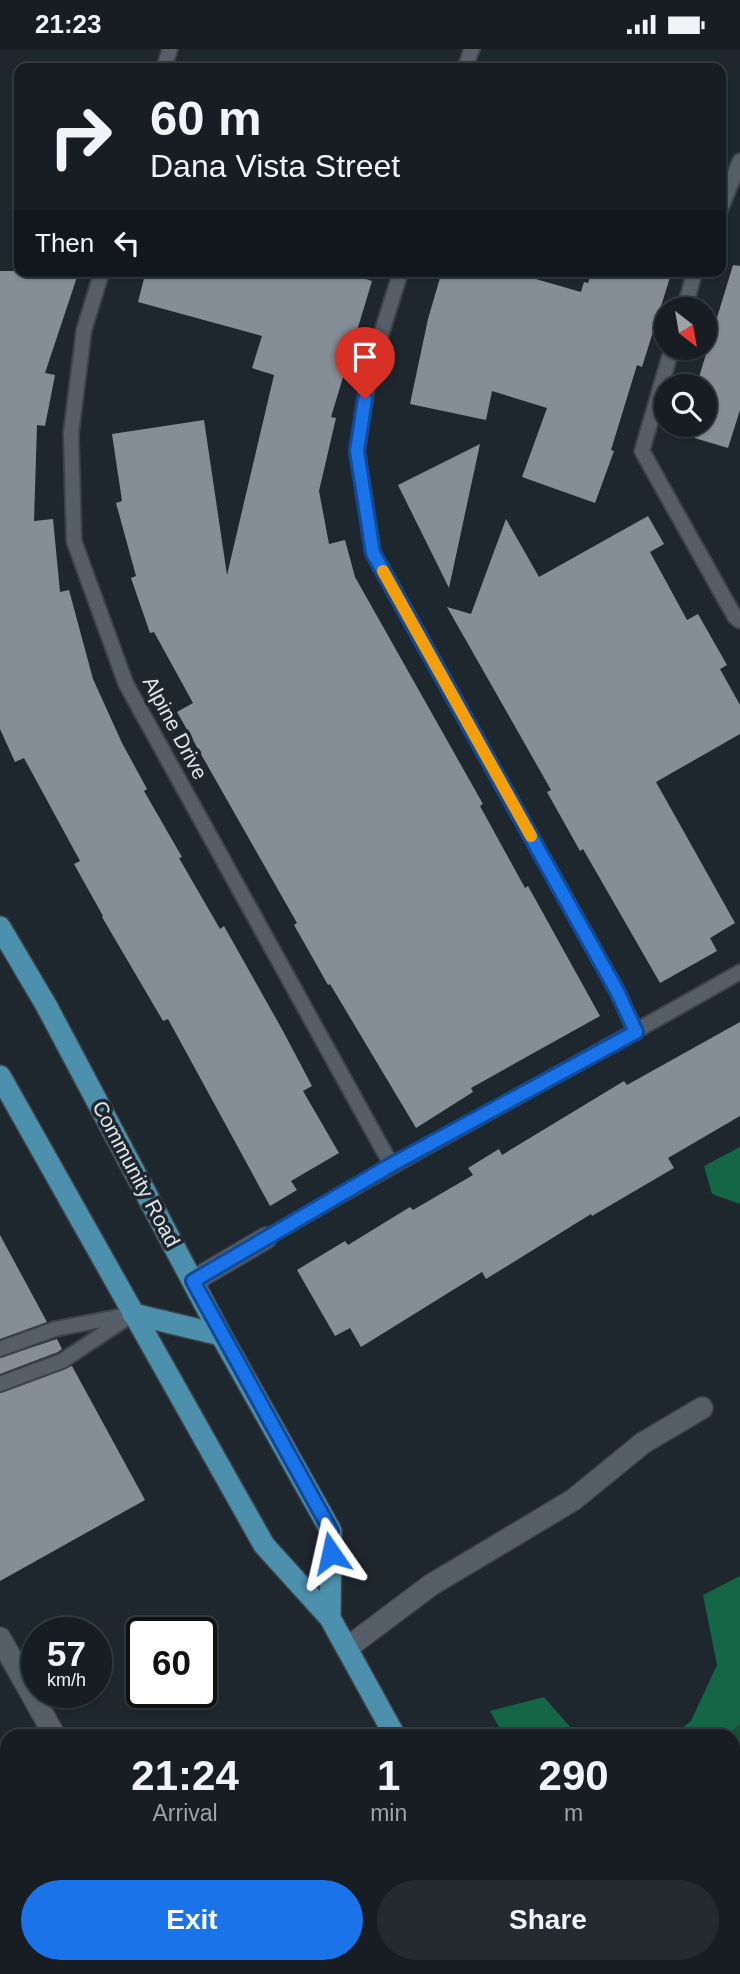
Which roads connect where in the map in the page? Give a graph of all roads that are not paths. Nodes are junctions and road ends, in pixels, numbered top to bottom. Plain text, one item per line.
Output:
1 (740, 162) edge
2 (726, 196) edge
3 (100, 277) edge
4 (399, 277) edge
5 (693, 277) edge
6 (688, 297) edge
7 (669, 361) edge
8 (740, 621) edge
9 (0, 926) edge
10 (740, 972) edge
11 (636, 1032) junction
12 (0, 1076) edge
13 (391, 1165) junction
14 (266, 1238) joint
15 (193, 1281) junction
16 (132, 1314) junction
17 (221, 1335) junction
18 (0, 1349) edge
19 (0, 1384) edge
20 (702, 1408) dead end
21 (330, 1618) junction
22 (0, 1638) edge
23 (347, 1648) junction
24 (51, 1729) edge
25 (391, 1729) edge

1 - 2 lane
3 - 13 lane, Alpine Drive
4 - 11 lane
5 - 6 lane
7 - 8 lane
9 - 15 main road, Community Road
10 - 11 lane
11 - 13 lane
12 - 16 main road
13 - 14 lane
14 - 15 street
15 - 17 main road, Community Road
16 - 17 main road
16 - 18 lane
16 - 19 lane
16 - 21 main road
17 - 21 main road, Community Road
20 - 23 street
21 - 23 main road
22 - 24 street
23 - 25 main road

